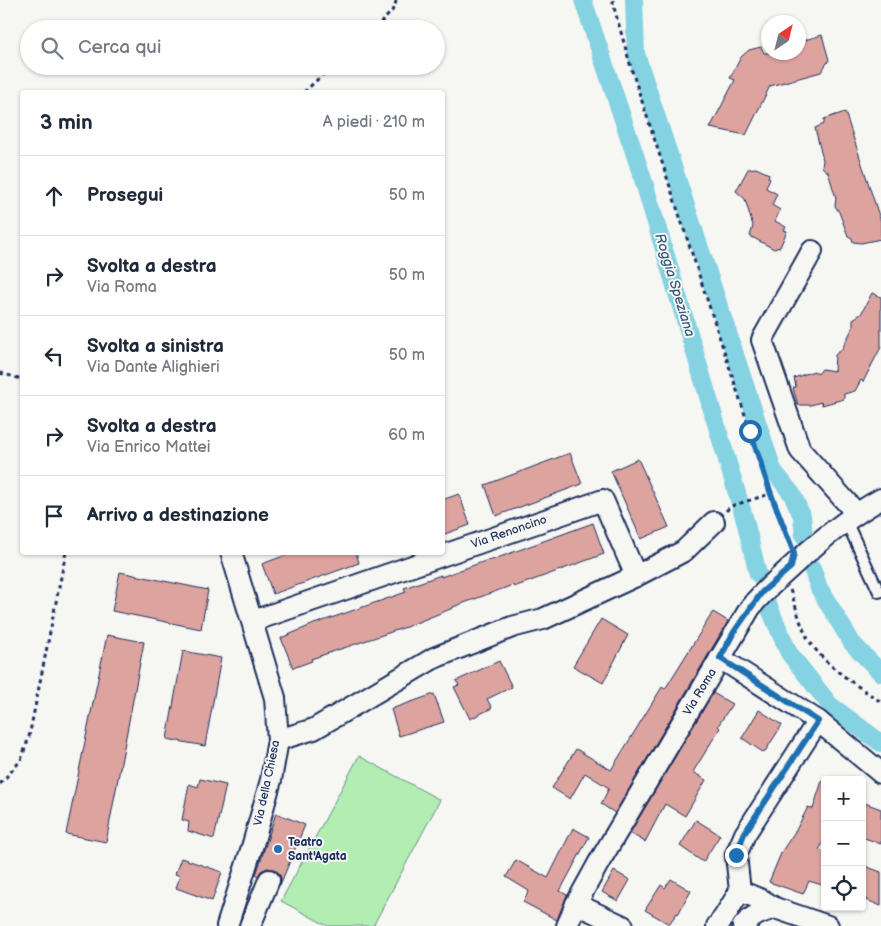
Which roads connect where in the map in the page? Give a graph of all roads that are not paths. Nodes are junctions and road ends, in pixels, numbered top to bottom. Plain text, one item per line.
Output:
1 (812, 251) dead end
2 (881, 498) edge
3 (851, 517) junction
4 (714, 522) dead end
5 (445, 554) edge
6 (232, 555) edge
7 (443, 555) edge
8 (636, 576) junction
9 (881, 591) edge
10 (253, 620) junction
11 (720, 658) junction
12 (818, 721) junction
13 (278, 740) junction
14 (881, 773) edge
15 (269, 880) dead end
16 (740, 892) junction
17 (576, 904) junction
18 (779, 915) edge
19 (227, 926) edge
20 (250, 926) edge
21 (567, 926) edge
22 (623, 926) edge
23 (717, 926) edge
24 (743, 926) edge
25 (828, 926) edge

1 - 3 street
2 - 3 street, Via Roma
3 - 9 lane
3 - 11 street, Via Roma
4 - 8 street
5 - 8 street, Via Renoncino
6 - 10 street, Via della Chiesa
7 - 10 street, Via Renoncino
8 - 13 street
10 - 13 street, Via della Chiesa
11 - 12 street
11 - 17 street, Via Roma
12 - 14 street
12 - 16 street
13 - 19 street, Via della Chiesa
15 - 20 street
16 - 18 street
16 - 23 street
17 - 21 street, Via Roma
17 - 22 street
18 - 24 street
18 - 25 street

